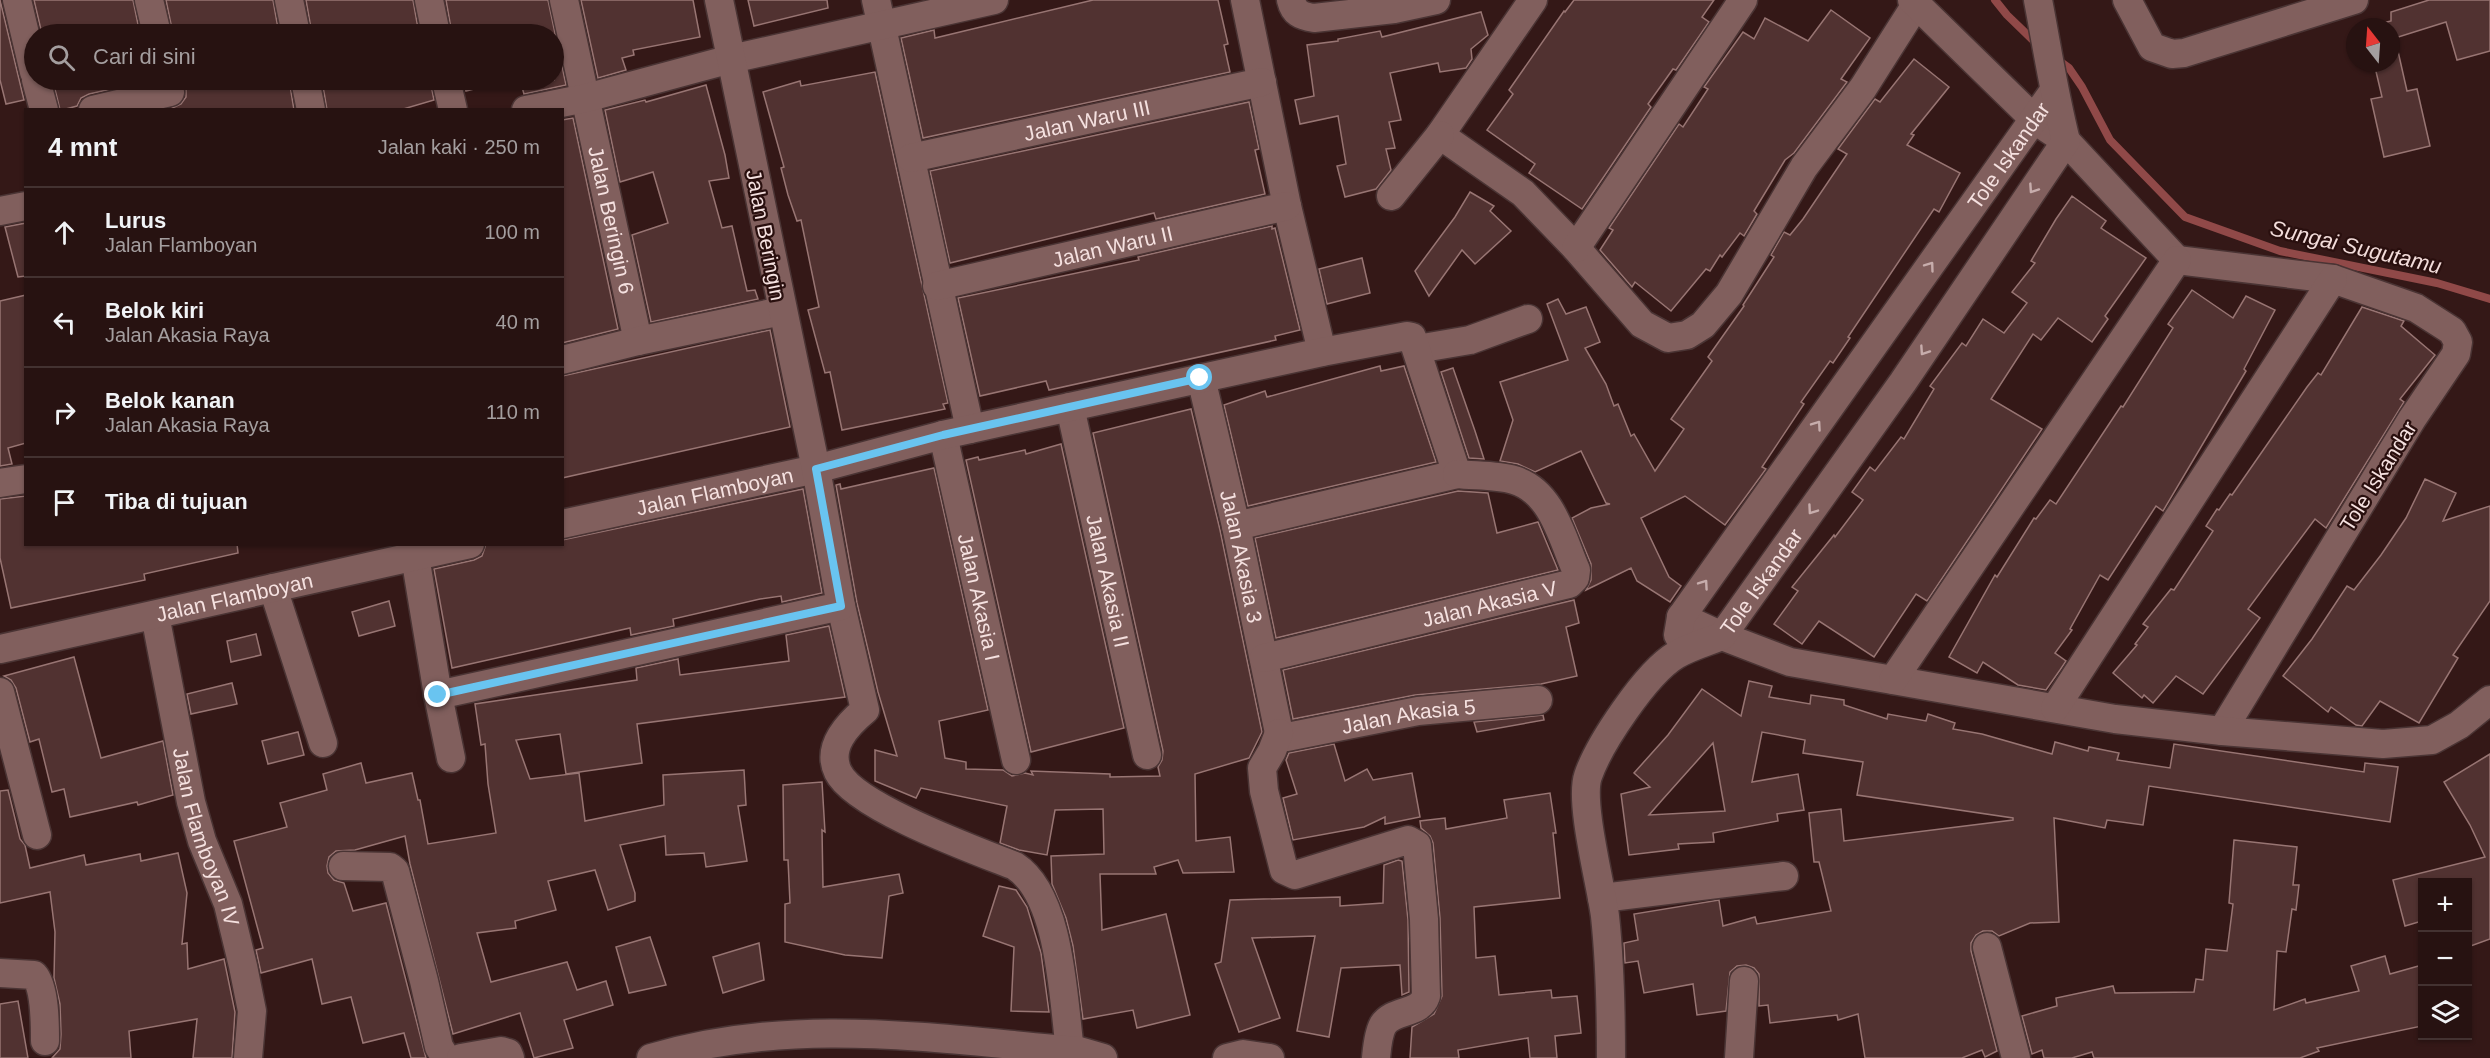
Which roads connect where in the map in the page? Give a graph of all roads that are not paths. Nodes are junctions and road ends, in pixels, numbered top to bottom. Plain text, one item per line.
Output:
1 (17, 0) edge
2 (149, 0) edge
3 (289, 0) edge
4 (429, 0) edge
5 (564, 0) edge
6 (718, 0) edge
7 (994, 0) edge
8 (1245, 0) edge
9 (1292, 0) edge
10 (1436, 0) edge
11 (1533, 0) edge
12 (1743, 0) edge
13 (2038, 0) edge
14 (2127, 0) edge
15 (2354, 0) edge
16 (1914, 2) edge
17 (880, 13) edge
18 (155, 24) edge
19 (294, 24) edge
20 (434, 24) edge
21 (24, 30) edge
22 (731, 59) junction
23 (1262, 82) junction
24 (2053, 82) junction
25 (39, 90) edge
26 (307, 90) edge
27 (448, 90) edge
28 (170, 94) edge
29 (586, 98) junction
30 (43, 108) edge
31 (103, 108) edge
32 (311, 108) edge
33 (453, 108) edge
34 (536, 108) edge
35 (2035, 120) junction
36 (1440, 135) junction
37 (2066, 141) junction
38 (911, 158) junction
39 (1391, 196) dead end
40 (24, 206) edge
41 (1287, 206) junction
42 (0, 211) edge
43 (1575, 248) junction
44 (2177, 260) junction
45 (2333, 279) junction
46 (937, 286) junction
47 (782, 311) junction
48 (1528, 319) dead end
49 (638, 341) junction
50 (1417, 349) junction
51 (1322, 352) junction
52 (1863, 359) junction
53 (564, 360) edge
54 (1200, 378) junction
55 (1903, 382) junction
56 (1070, 407) junction
57 (956, 432) junction
58 (816, 469) junction
59 (1457, 474) junction
60 (24, 479) edge
61 (0, 483) edge
62 (564, 524) edge
63 (1236, 526) junction
64 (452, 546) edge
65 (415, 550) edge
66 (273, 588) junction
67 (841, 606) junction
68 (155, 615) junction
69 (1681, 617) junction
70 (1722, 636) junction
71 (1, 646) edge
72 (1675, 655) junction
73 (1264, 658) junction
74 (1893, 680) junction
75 (0, 692) edge
76 (438, 695) junction
77 (1538, 700) dead end
78 (2490, 700) edge
79 (2055, 708) junction
80 (2222, 731) junction
81 (1280, 735) junction
82 (323, 742) dead end
83 (1147, 755) dead end
84 (451, 758) dead end
85 (1016, 760) dead end
86 (37, 835) dead end
87 (343, 866) dead end
88 (1784, 876) dead end
89 (1602, 898) junction
90 (1987, 947) dead end
91 (0, 973) edge
92 (1744, 981) dead end
93 (45, 1041) dead end
94 (1070, 1050) junction
95 (248, 1058) edge
96 (446, 1058) edge
97 (461, 1058) edge
98 (510, 1058) edge
99 (651, 1058) edge
100 (1102, 1058) edge
101 (1227, 1058) edge
102 (1270, 1058) edge
103 (1376, 1058) edge
104 (1611, 1058) edge
105 (1740, 1058) edge
106 (2016, 1058) edge

1 - 21 street
2 - 18 street
3 - 19 street
4 - 20 street
5 - 29 street, Jalan Beringin 6
6 - 22 street, Jalan Beringin
7 - 17 street
8 - 23 street
9 - 10 street
11 - 36 street
12 - 43 street
13 - 24 street
14 - 15 street
16 - 35 street
16 - 43 street
17 - 22 street
17 - 38 street, Jalan Akasia I
22 - 29 street
22 - 47 street, Jalan Beringin
23 - 38 street, Jalan Waru III
23 - 41 street
24 - 35 street, Tole Iskandar
24 - 37 street, Tole Iskandar
25 - 30 street
26 - 32 street
27 - 33 street
28 - 31 street
29 - 34 street
29 - 49 street, Jalan Beringin 6
35 - 37 street
52 -> 35 street, Tole Iskandar
36 - 39 street
36 - 43 street
37 - 44 street
37 -> 55 street, Tole Iskandar
38 - 46 street, Jalan Akasia I
40 - 42 street
41 - 46 street, Jalan Waru II
41 - 51 street
44 - 45 street, Tole Iskandar
44 - 74 street
45 - 79 street
45 - 80 street, Tole Iskandar
46 - 57 street, Jalan Akasia I
47 - 49 street
47 - 58 street, Jalan Beringin
48 - 50 street
49 - 53 street
50 - 51 street, Jalan Flamboyan
50 - 59 street
51 - 54 street, Jalan Flamboyan
52 - 55 street
69 -> 52 street, Tole Iskandar
54 - 56 street, Jalan Flamboyan
54 - 63 street, Jalan Akasia 3
55 -> 70 street, Tole Iskandar
56 - 57 street, Jalan Flamboyan
56 - 83 street, Jalan Akasia II
57 - 58 street, Jalan Flamboyan
57 - 85 street, Jalan Akasia I
58 - 62 street, Jalan Flamboyan
58 - 67 street, Jalan Beringin
59 - 63 street
59 - 73 street, Jalan Akasia V
60 - 61 street
63 - 73 street, Jalan Akasia 3
64 - 65 street, Jalan Flamboyan
65 - 66 street, Jalan Flamboyan
65 - 76 street
66 - 68 street, Jalan Flamboyan
66 - 82 street
67 - 76 street
67 - 94 street, Jalan Beringin
68 - 71 street, Jalan Flamboyan
68 - 95 street, Jalan Flamboyan IV
69 - 70 street
69 - 72 street, Tole Iskandar
70 - 72 street, Tole Iskandar
70 - 74 street
72 - 89 street, Tole Iskandar
73 - 81 street, Jalan Akasia 3
74 - 79 street
75 - 86 street
76 - 84 street
77 - 81 street, Jalan Akasia 5
78 - 80 street
79 - 80 street
81 - 103 street
87 - 96 street
88 - 89 street
89 - 104 street, Tole Iskandar
90 - 106 street
91 - 93 street
92 - 105 street
94 - 99 street
94 - 100 street
97 - 98 street
101 - 102 street

